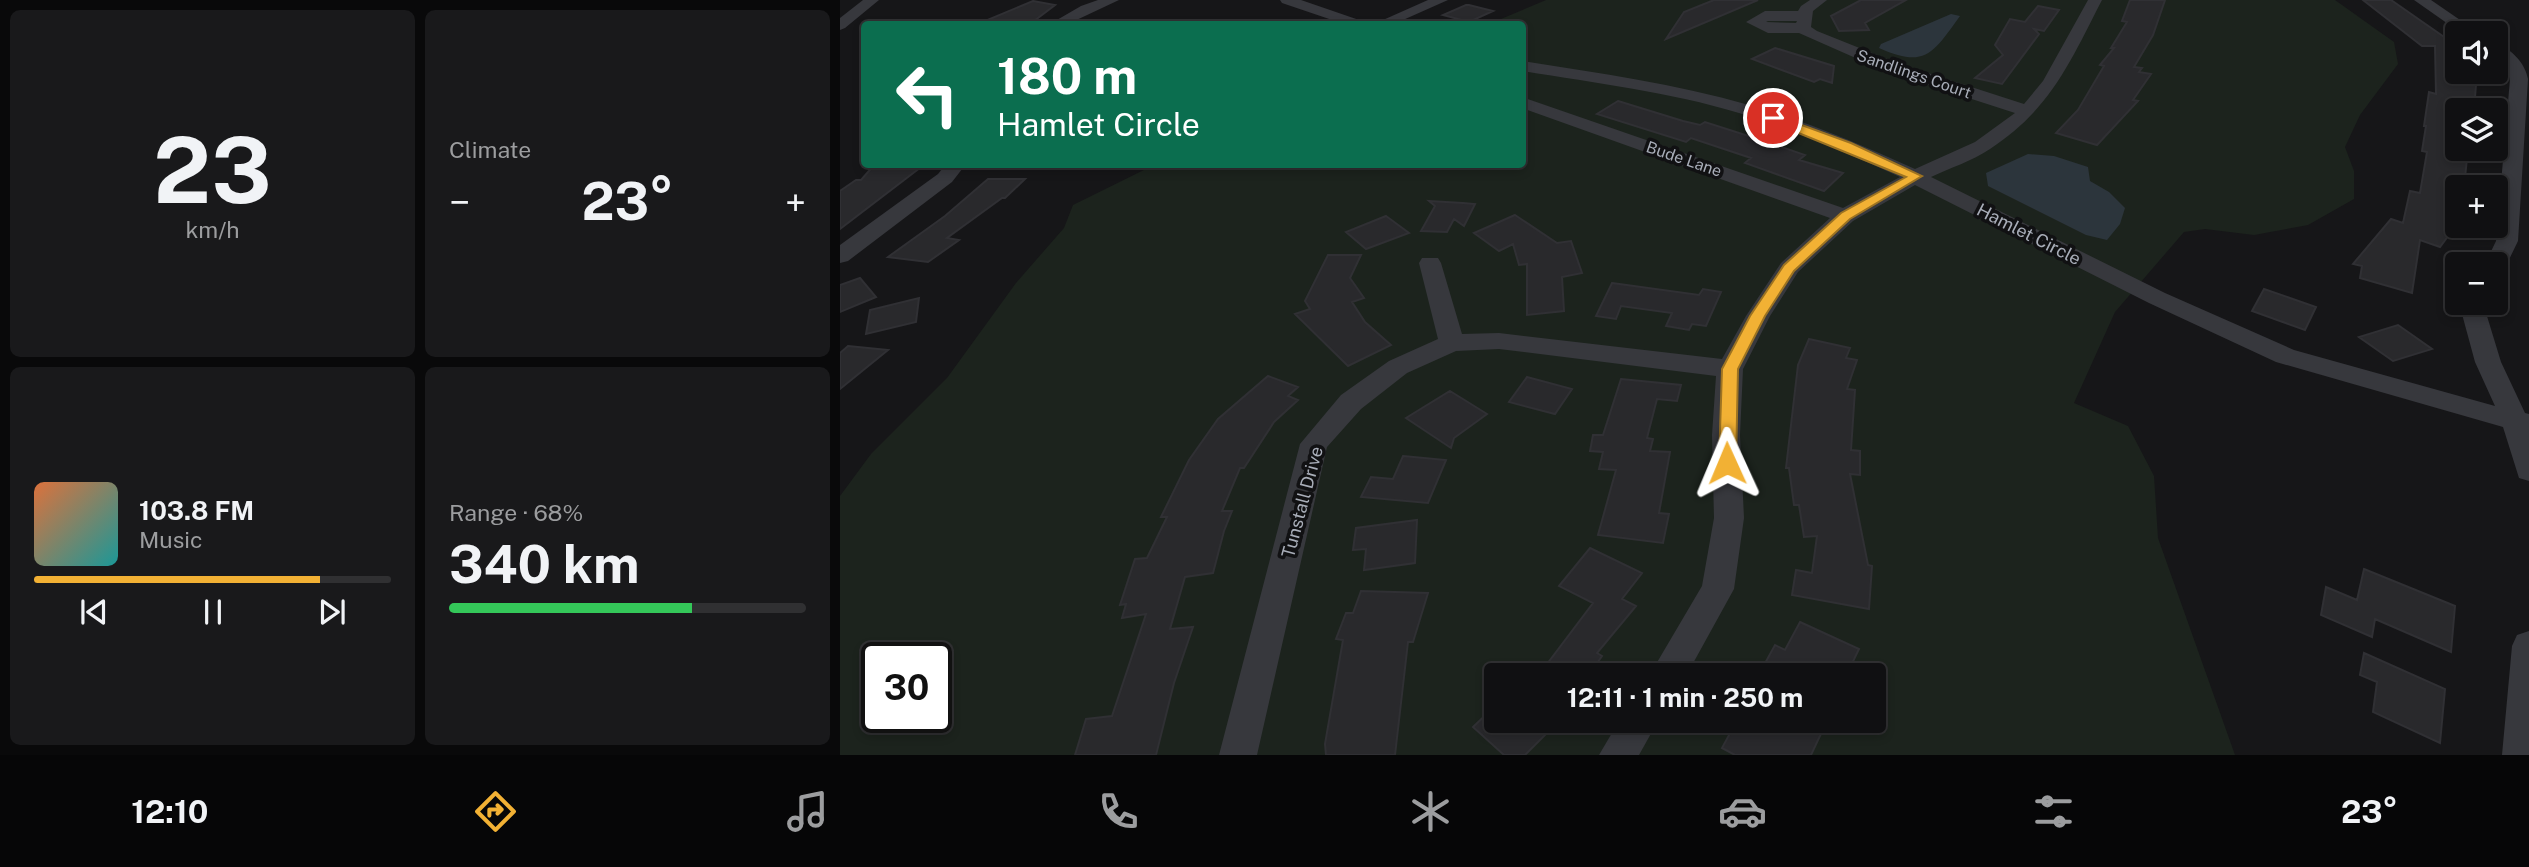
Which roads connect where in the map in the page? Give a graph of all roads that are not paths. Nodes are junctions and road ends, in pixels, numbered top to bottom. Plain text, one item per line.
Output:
1 (872, 0) edge
2 (1112, 0) edge
3 (1287, 0) edge
4 (1441, 0) edge
5 (1819, 0) edge
6 (2095, 0) edge
7 (2421, 0) edge
8 (1064, 21) edge
9 (1348, 21) edge
10 (1389, 21) edge
11 (2453, 21) edge
12 (840, 25) edge
13 (2508, 59) edge
14 (1526, 67) edge
15 (1526, 103) edge
16 (2028, 111) junction
17 (953, 168) edge
18 (1916, 176) junction
19 (1845, 216) junction
20 (2502, 252) edge
21 (840, 256) edge
22 (1430, 263) dead end
23 (2474, 315) edge
24 (1452, 342) junction
25 (1730, 369) junction
26 (2522, 422) edge
27 (2529, 470) edge
28 (2529, 646) edge
29 (1675, 663) edge
30 (1632, 733) edge
31 (1238, 755) edge
32 (1618, 755) edge
33 (2521, 755) edge

1 - 12 street
2 - 8 street
3 - 9 street
4 - 10 street
5 - 16 street, Sandlings Court
6 - 16 street
7 - 11 street
13 - 20 street
14 - 18 street, Hamlet Circle
15 - 19 street, Bude Lane
16 - 18 street
17 - 21 street
18 - 19 street
18 - 26 street, Hamlet Circle
19 - 25 street
22 - 24 street
23 - 26 street
24 - 25 street, Tunstall Drive
24 - 31 street, Tunstall Drive
25 - 29 street
26 - 27 street
28 - 33 street
30 - 32 street

